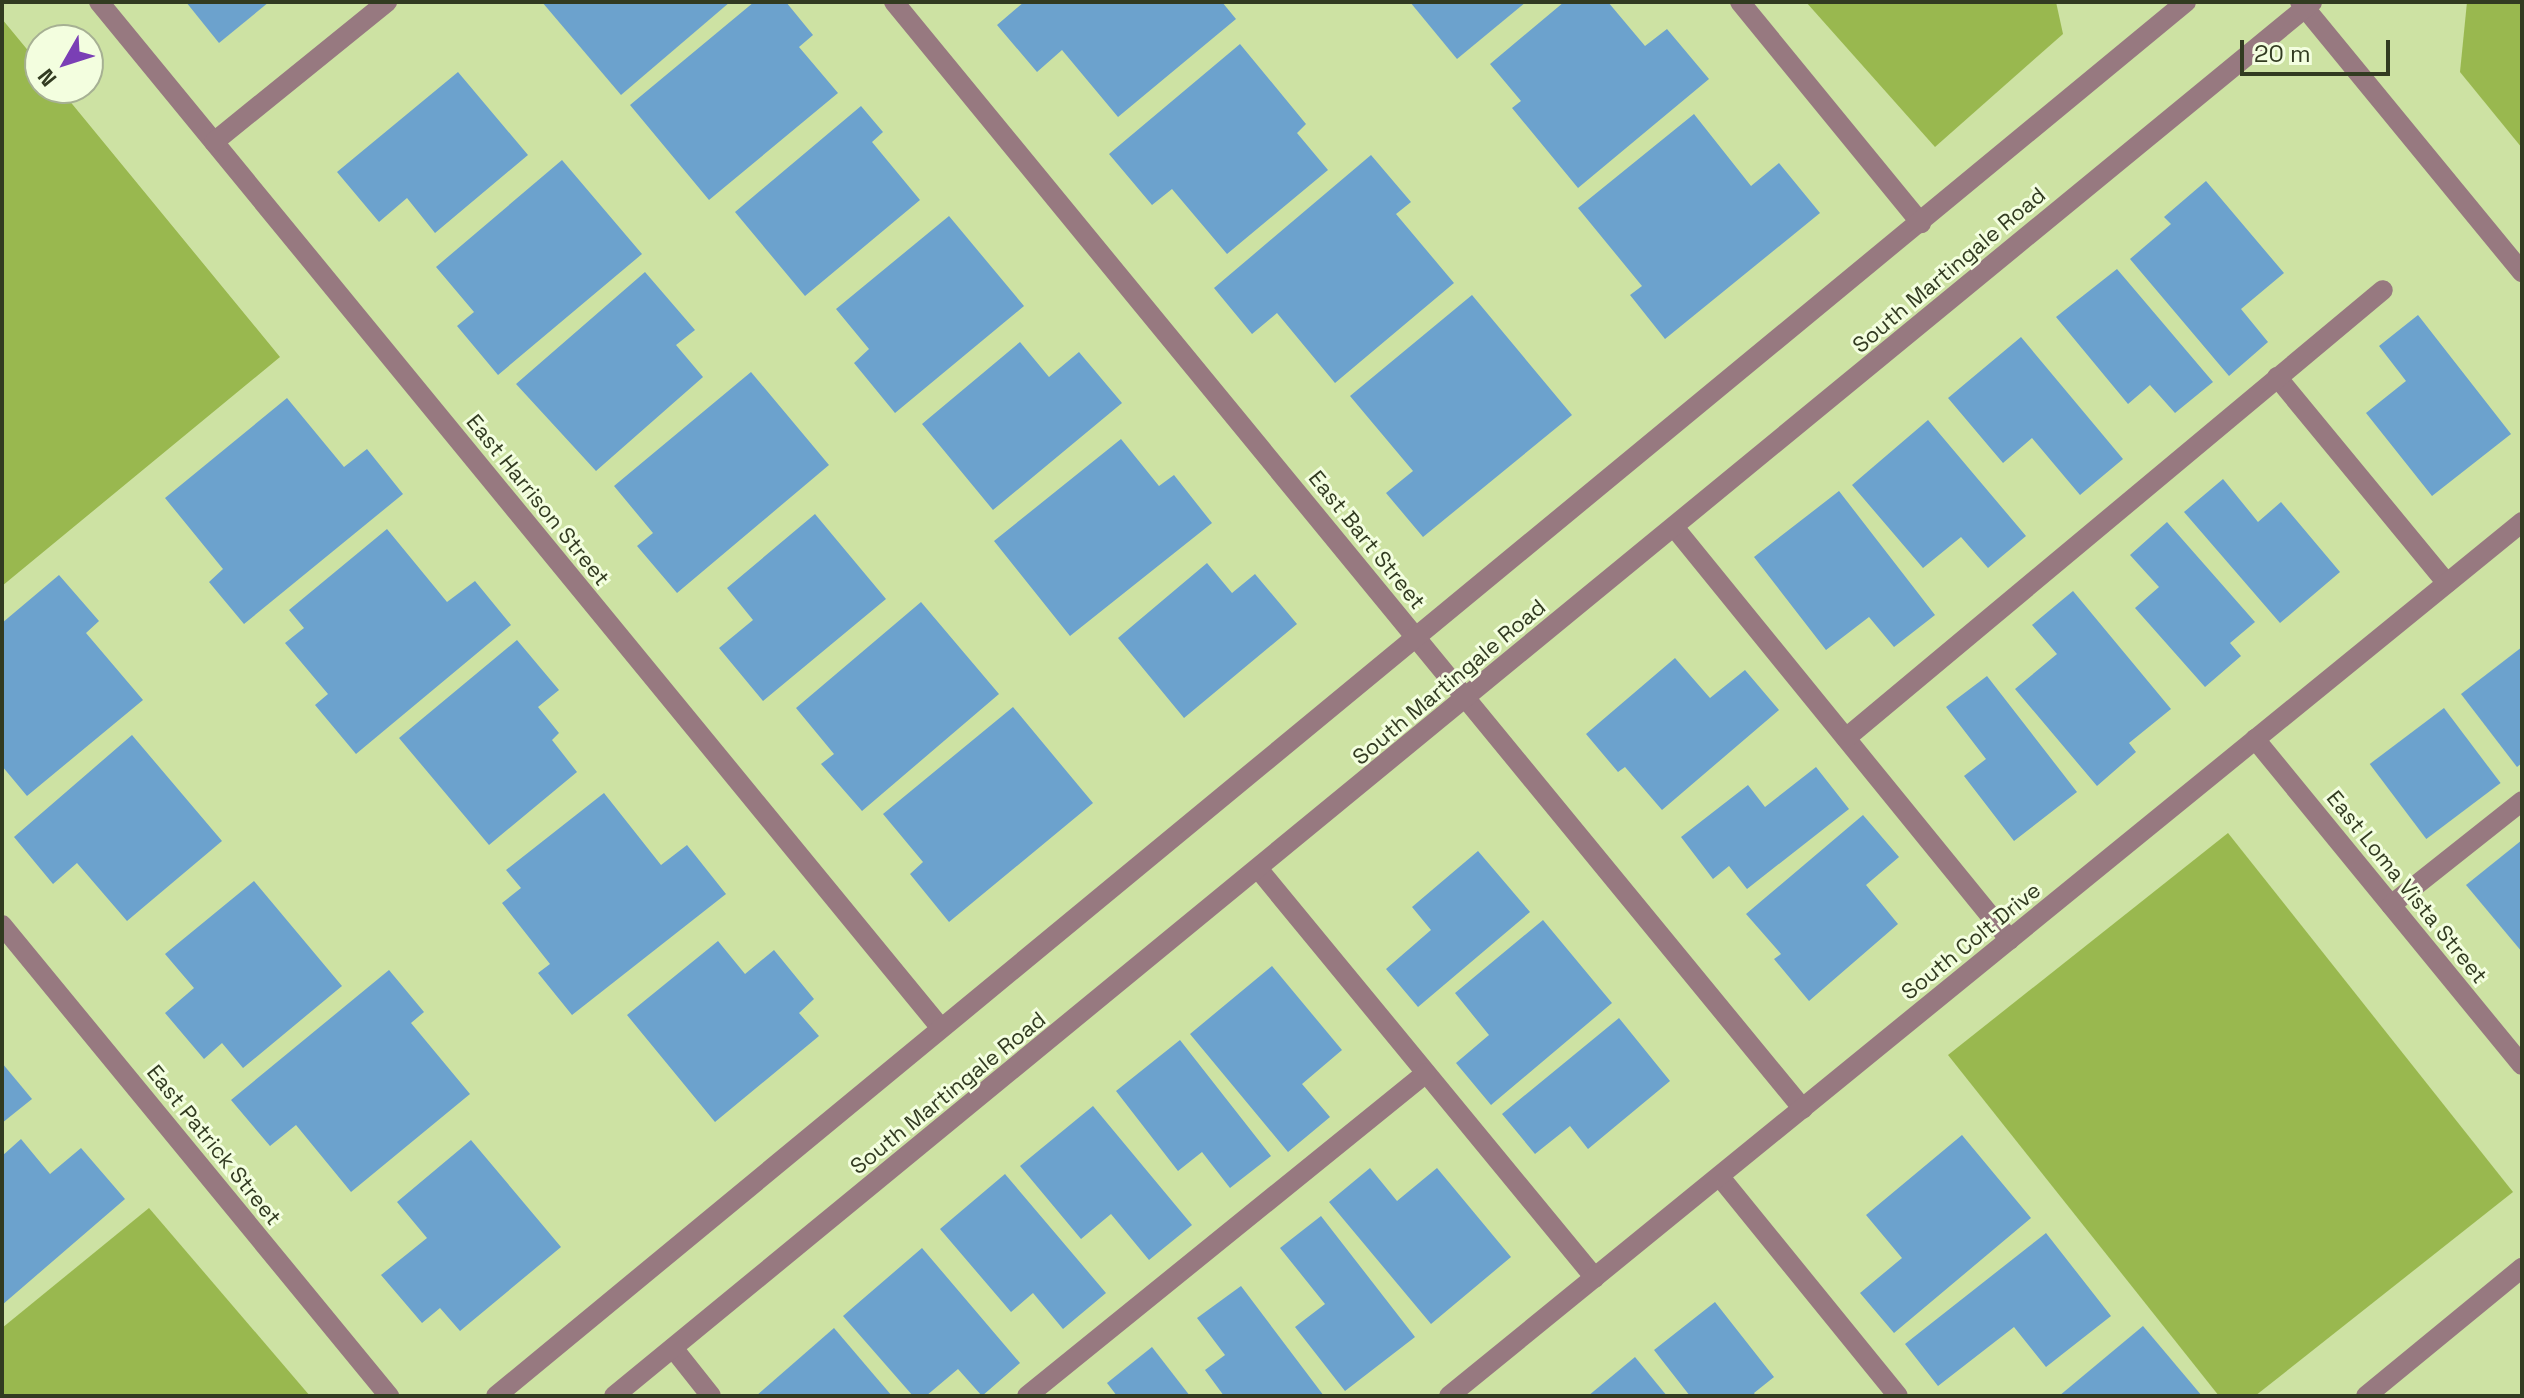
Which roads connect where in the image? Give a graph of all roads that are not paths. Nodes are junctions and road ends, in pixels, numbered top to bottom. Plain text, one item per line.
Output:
1 (99, 2) edge
2 (387, 2) edge
3 (894, 2) edge
4 (1740, 2) edge
5 (2186, 2) edge
6 (2305, 4) edge
7 (214, 142) junction
8 (1921, 223) junction
9 (2522, 272) edge
10 (2383, 290) dead end
11 (2277, 377) junction
12 (2522, 522) edge
13 (1674, 527) junction
14 (2447, 583) junction
15 (1414, 636) junction
16 (1466, 698) junction
17 (1846, 738) junction
18 (2255, 739) junction
19 (2522, 801) edge
20 (1260, 871) junction
21 (2391, 905) junction
22 (2, 925) edge
23 (2010, 940) junction
24 (941, 1028) junction
25 (2522, 1065) edge
26 (1426, 1073) junction
27 (1803, 1109) junction
28 (1720, 1177) junction
29 (2522, 1268) edge
30 (1595, 1278) junction
31 (673, 1348) junction
32 (1895, 1395) edge
33 (389, 1396) edge
34 (496, 1396) edge
35 (614, 1396) edge
36 (711, 1396) edge
37 (1027, 1396) edge
38 (1449, 1396) edge
39 (2366, 1396) edge

1 - 7 street, East Harrison Street
2 - 7 street
3 - 15 street, East Bart Street
4 - 8 street
5 - 8 street
6 - 9 street
6 - 13 street, South Martingale Road
7 - 24 street, East Harrison Street
8 - 15 street
10 - 11 street
11 - 14 street
11 - 17 street
12 - 14 street, South Colt Drive
13 - 16 street, South Martingale Road
13 - 17 street
14 - 18 street, South Colt Drive
15 - 16 street, East Bart Street
15 - 24 street
16 - 20 street, South Martingale Road
16 - 27 street, East Bart Street
17 - 23 street
18 - 21 street, East Loma Vista Street
18 - 23 street, South Colt Drive
19 - 21 street
20 - 26 street
20 - 31 street, South Martingale Road
21 - 25 street, East Loma Vista Street
22 - 33 street, East Patrick Street
23 - 27 street, South Colt Drive
24 - 34 street
26 - 30 street
26 - 37 street
27 - 28 street, South Colt Drive
28 - 30 street, South Colt Drive
28 - 32 street
29 - 39 street
30 - 38 street, South Colt Drive
31 - 35 street, South Martingale Road
31 - 36 street

